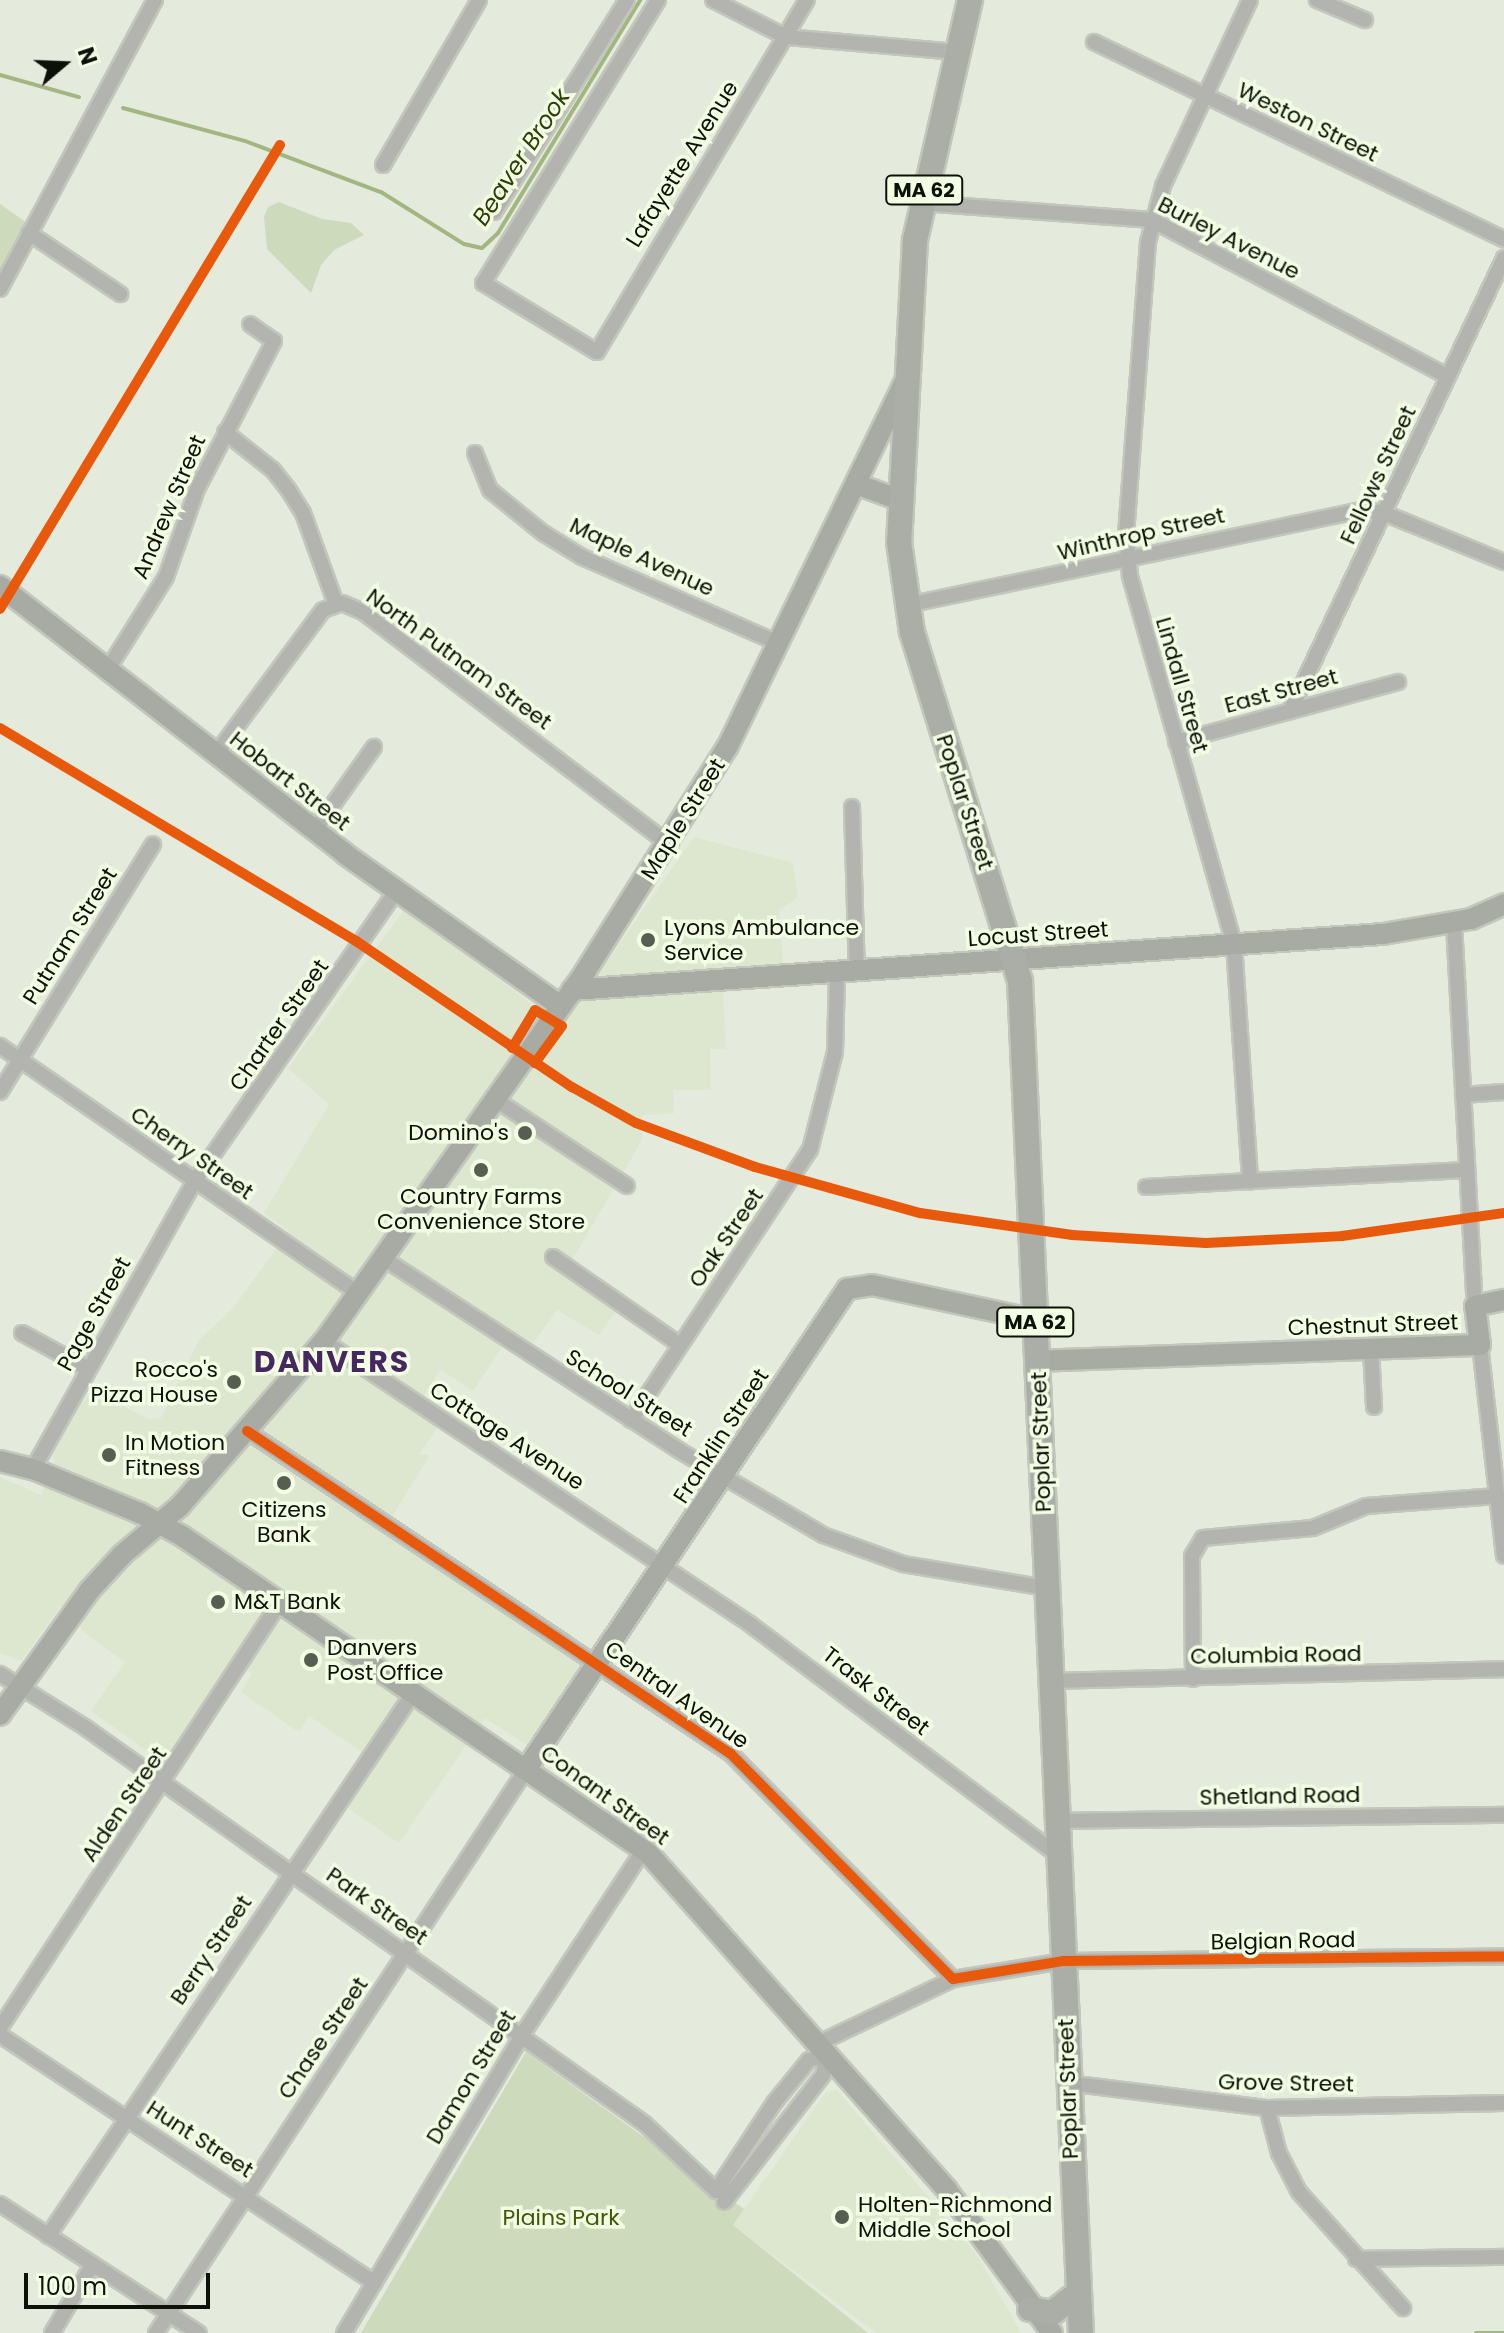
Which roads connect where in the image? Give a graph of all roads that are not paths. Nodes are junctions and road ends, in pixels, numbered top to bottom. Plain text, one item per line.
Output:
1 (155, 0) edge
2 (479, 0) edge
3 (627, 0) edge
4 (658, 0) edge
5 (713, 0) edge
6 (807, 0) edge
7 (970, 0) edge
8 (1250, 0) edge
9 (1317, 0) edge
10 (1365, 20) dead end
11 (786, 37) junction
12 (1094, 42) dead end
13 (958, 52) junction
14 (1204, 96) junction
15 (383, 165) dead end
16 (922, 203) junction
17 (494, 212) dead end
18 (1152, 220) junction
19 (29, 233) junction
20 (1504, 239) edge
21 (1504, 258) edge
22 (0, 289) edge
23 (120, 294) dead end
24 (250, 324) dead end
25 (1448, 377) junction
26 (904, 384) junction
27 (225, 432) junction
28 (475, 453) dead end
29 (856, 484) junction
30 (900, 500) junction
31 (1384, 513) junction
32 (1128, 561) junction
33 (1504, 562) edge
34 (0, 586) edge
35 (336, 604) junction
36 (907, 605) junction
37 (778, 643) junction
38 (108, 669) junction
39 (1398, 682) dead end
40 (1290, 711) junction
41 (1176, 742) junction
42 (374, 747) dead end
43 (216, 754) junction
44 (852, 807) dead end
45 (315, 830) junction
46 (153, 844) dead end
47 (669, 844) junction
48 (396, 891) junction
49 (1504, 904) edge
50 (1454, 923) junction
51 (1234, 944) junction
52 (1015, 959) junction
53 (847, 972) junction
54 (565, 998) junction
55 (0, 1046) edge
56 (19, 1059) junction
57 (0, 1092) edge
58 (1504, 1092) edge
59 (1463, 1095) junction
60 (493, 1098) junction
61 (1467, 1170) junction
62 (1250, 1181) junction
63 (194, 1182) junction
64 (627, 1186) dead end
65 (1146, 1187) dead end
66 (553, 1257) dead end
67 (383, 1258) junction
68 (360, 1294) junction
69 (1504, 1300) edge
70 (1475, 1306) junction
71 (1035, 1320) junction
72 (22, 1333) dead end
73 (324, 1341) junction
74 (680, 1345) junction
75 (1480, 1345) junction
76 (1371, 1349) junction
77 (1037, 1361) junction
78 (88, 1369) junction
79 (1374, 1407) dead end
80 (631, 1420) junction
81 (247, 1431) junction
82 (1498, 1444) edge
83 (0, 1461) edge
84 (33, 1469) junction
85 (725, 1477) junction
86 (1497, 1496) junction
87 (159, 1524) junction
88 (1504, 1556) edge
89 (665, 1566) junction
90 (1047, 1588) junction
91 (280, 1602) junction
92 (598, 1664) junction
93 (1504, 1669) edge
94 (0, 1674) edge
95 (1193, 1679) junction
96 (1049, 1681) junction
97 (20, 1686) junction
98 (414, 1692) junction
99 (0, 1715) edge
100 (527, 1768) junction
101 (165, 1783) junction
102 (1504, 1815) edge
103 (1056, 1821) junction
104 (644, 1849) junction
105 (1058, 1855) junction
106 (290, 1872) junction
107 (407, 1954) junction
108 (1504, 1956) edge
109 (1063, 1961) junction
110 (953, 1979) junction
111 (0, 2028) edge
112 (0, 2035) edge
113 (522, 2035) junction
114 (822, 2050) junction
115 (1068, 2083) junction
116 (1504, 2103) edge
117 (1267, 2108) junction
118 (125, 2117) junction
119 (244, 2193) junction
120 (0, 2204) edge
121 (48, 2236) junction
122 (1504, 2257) edge
123 (1356, 2259) junction
124 (93, 2264) junction
125 (374, 2283) junction
126 (1074, 2287) junction
127 (1403, 2308) dead end
128 (167, 2309) junction
129 (1030, 2309) junction
130 (52, 2333) edge
131 (156, 2333) edge
132 (199, 2333) edge
133 (344, 2333) edge
134 (1036, 2333) edge
135 (1052, 2333) edge
136 (1067, 2333) edge
137 (1081, 2333) edge

1 - 19 street
2 - 15 street
3 - 17 street
4 - 11 street, Lafayette Avenue
5 - 11 street
6 - 11 street, Lafayette Avenue
7 - 13 main road, Maple Street / MA 62
8 - 14 street, Lindall Street
9 - 10 street
11 - 13 street
12 - 14 street, Weston Street
13 - 16 main road, Maple Street / MA 62
14 - 18 street, Lindall Street
14 - 20 street, Weston Street
16 - 18 street, Burley Avenue
16 - 26 main road, Maple Street / MA 62
18 - 25 street, Burley Avenue
18 - 32 street, Lindall Street
19 - 22 street
19 - 23 street
21 - 25 street, Fellows Street
24 - 27 street, Andrew Street
25 - 31 street, Fellows Street
26 - 29 main road, Maple Street
26 - 30 main road, Poplar Street / MA 62
27 - 35 street
27 - 38 street, Andrew Street
28 - 37 street, Maple Avenue
29 - 30 main road
29 - 37 main road, Maple Street
30 - 36 main road, Poplar Street / MA 62
31 - 32 street, Winthrop Street
31 - 33 street
31 - 40 street, Fellows Street
32 - 36 street, Winthrop Street
32 - 41 street, Lindall Street
34 - 38 main road, Hobart Street
35 - 43 street, North Putnam Street
35 - 47 street, North Putnam Street
36 - 52 main road, Poplar Street / MA 62
37 - 47 main road, Maple Street
38 - 43 main road, Hobart Street
39 - 40 street, East Street
40 - 41 street, East Street
41 - 51 street, Lindall Street
42 - 45 street
43 - 45 main road, Hobart Street
44 - 53 street, Oak Street
45 - 48 main road, Hobart Street
46 - 56 street, Putnam Street
47 - 54 main road, Maple Street
48 - 54 main road, Hobart Street
48 - 63 street, Charter Street
49 - 50 main road, Locust Street
50 - 51 main road, Locust Street
50 - 59 street, Chestnut Street
51 - 52 main road, Locust Street
51 - 62 street, Lindall Street
52 - 53 main road, Locust Street
52 - 71 main road, Poplar Street / MA 62
53 - 54 main road, Locust Street
53 - 74 street, Oak Street
54 - 60 main road, Maple Street
55 - 56 street, Cherry Street
56 - 57 street, Putnam Street
56 - 63 street, Cherry Street
58 - 59 street
59 - 61 street, Chestnut Street
60 - 64 street
60 - 67 main road, Maple Street
61 - 62 street
61 - 70 street, Chestnut Street
62 - 65 street
63 - 68 street, Cherry Street
63 - 78 street, Page Street
66 - 74 street
67 - 68 main road, Maple Street
67 - 80 street, School Street
68 - 73 main road, Maple Street
69 - 70 main road
70 - 75 main road, Chestnut Street
71 - 77 main road, Poplar Street / MA 62
71 - 85 main road, Franklin Street
72 - 78 street
73 - 81 main road, Maple Street
73 - 89 street, Cottage Avenue
74 - 80 street, Oak Street
75 - 76 main road, Chestnut Street
75 - 82 street
76 - 77 main road, Chestnut Street
76 - 79 street
77 - 90 main road, Poplar Street / MA 62
78 - 84 street, Page Street
80 - 85 street, School Street
81 - 87 main road, Maple Street
81 - 92 street, Central Avenue
82 - 86 street
83 - 84 main road, Conant Street
84 - 87 main road, Conant Street
85 - 89 main road, Franklin Street
85 - 90 street, School Street
86 - 88 street
86 - 95 street
87 - 91 main road, Conant Street
87 - 97 main road, Maple Street
89 - 92 main road, Franklin Street
89 - 105 street, Trask Street
90 - 96 main road, Poplar Street / MA 62
91 - 98 main road, Conant Street
91 - 101 street, Alden Street
92 - 100 main road, Franklin Street
92 - 110 street, Central Avenue
93 - 95 street, Columbia Road
94 - 97 street, Park Street
95 - 96 street, Columbia Road
96 - 103 main road, Poplar Street / MA 62
97 - 99 main road, Maple Street
97 - 101 street, Park Street
98 - 100 main road, Conant Street
98 - 106 street, Berry Street
100 - 104 main road, Conant Street
100 - 107 street, Chase Street
101 - 106 street, Park Street
101 - 111 street, Alden Street
102 - 103 street, Shetland Road
103 - 105 main road, Poplar Street / MA 62
104 - 113 street, Damon Street
104 - 114 main road, Conant Street
105 - 109 main road, Poplar Street / MA 62
106 - 107 street, Park Street
106 - 118 street, Berry Street
107 - 113 street, Park Street
107 - 119 street, Chase Street
108 - 109 street, Belgian Road
109 - 110 street
109 - 115 main road, Poplar Street / MA 62
110 - 114 street
112 - 118 street, Hunt Street
113 - 114 street, Park Street
113 - 125 street, Damon Street
114 - 129 main road, Conant Street
115 - 117 street, Grove Street
115 - 126 main road, Poplar Street / MA 62
116 - 117 street, Grove Street
117 - 123 street
118 - 119 street, Hunt Street
118 - 121 street, Berry Street
119 - 125 street, Hunt Street
119 - 128 street, Chase Street
120 - 121 street
121 - 124 street
122 - 123 street
123 - 127 street
124 - 128 street
124 - 130 street
125 - 133 street, Damon Street
126 - 129 main road
126 - 136 main road, Poplar Street / MA 62
126 - 137 main road, Poplar Street / MA 62
128 - 131 street, Chase Street
128 - 132 street
129 - 134 main road, Conant Street
129 - 135 main road, Conant Street

